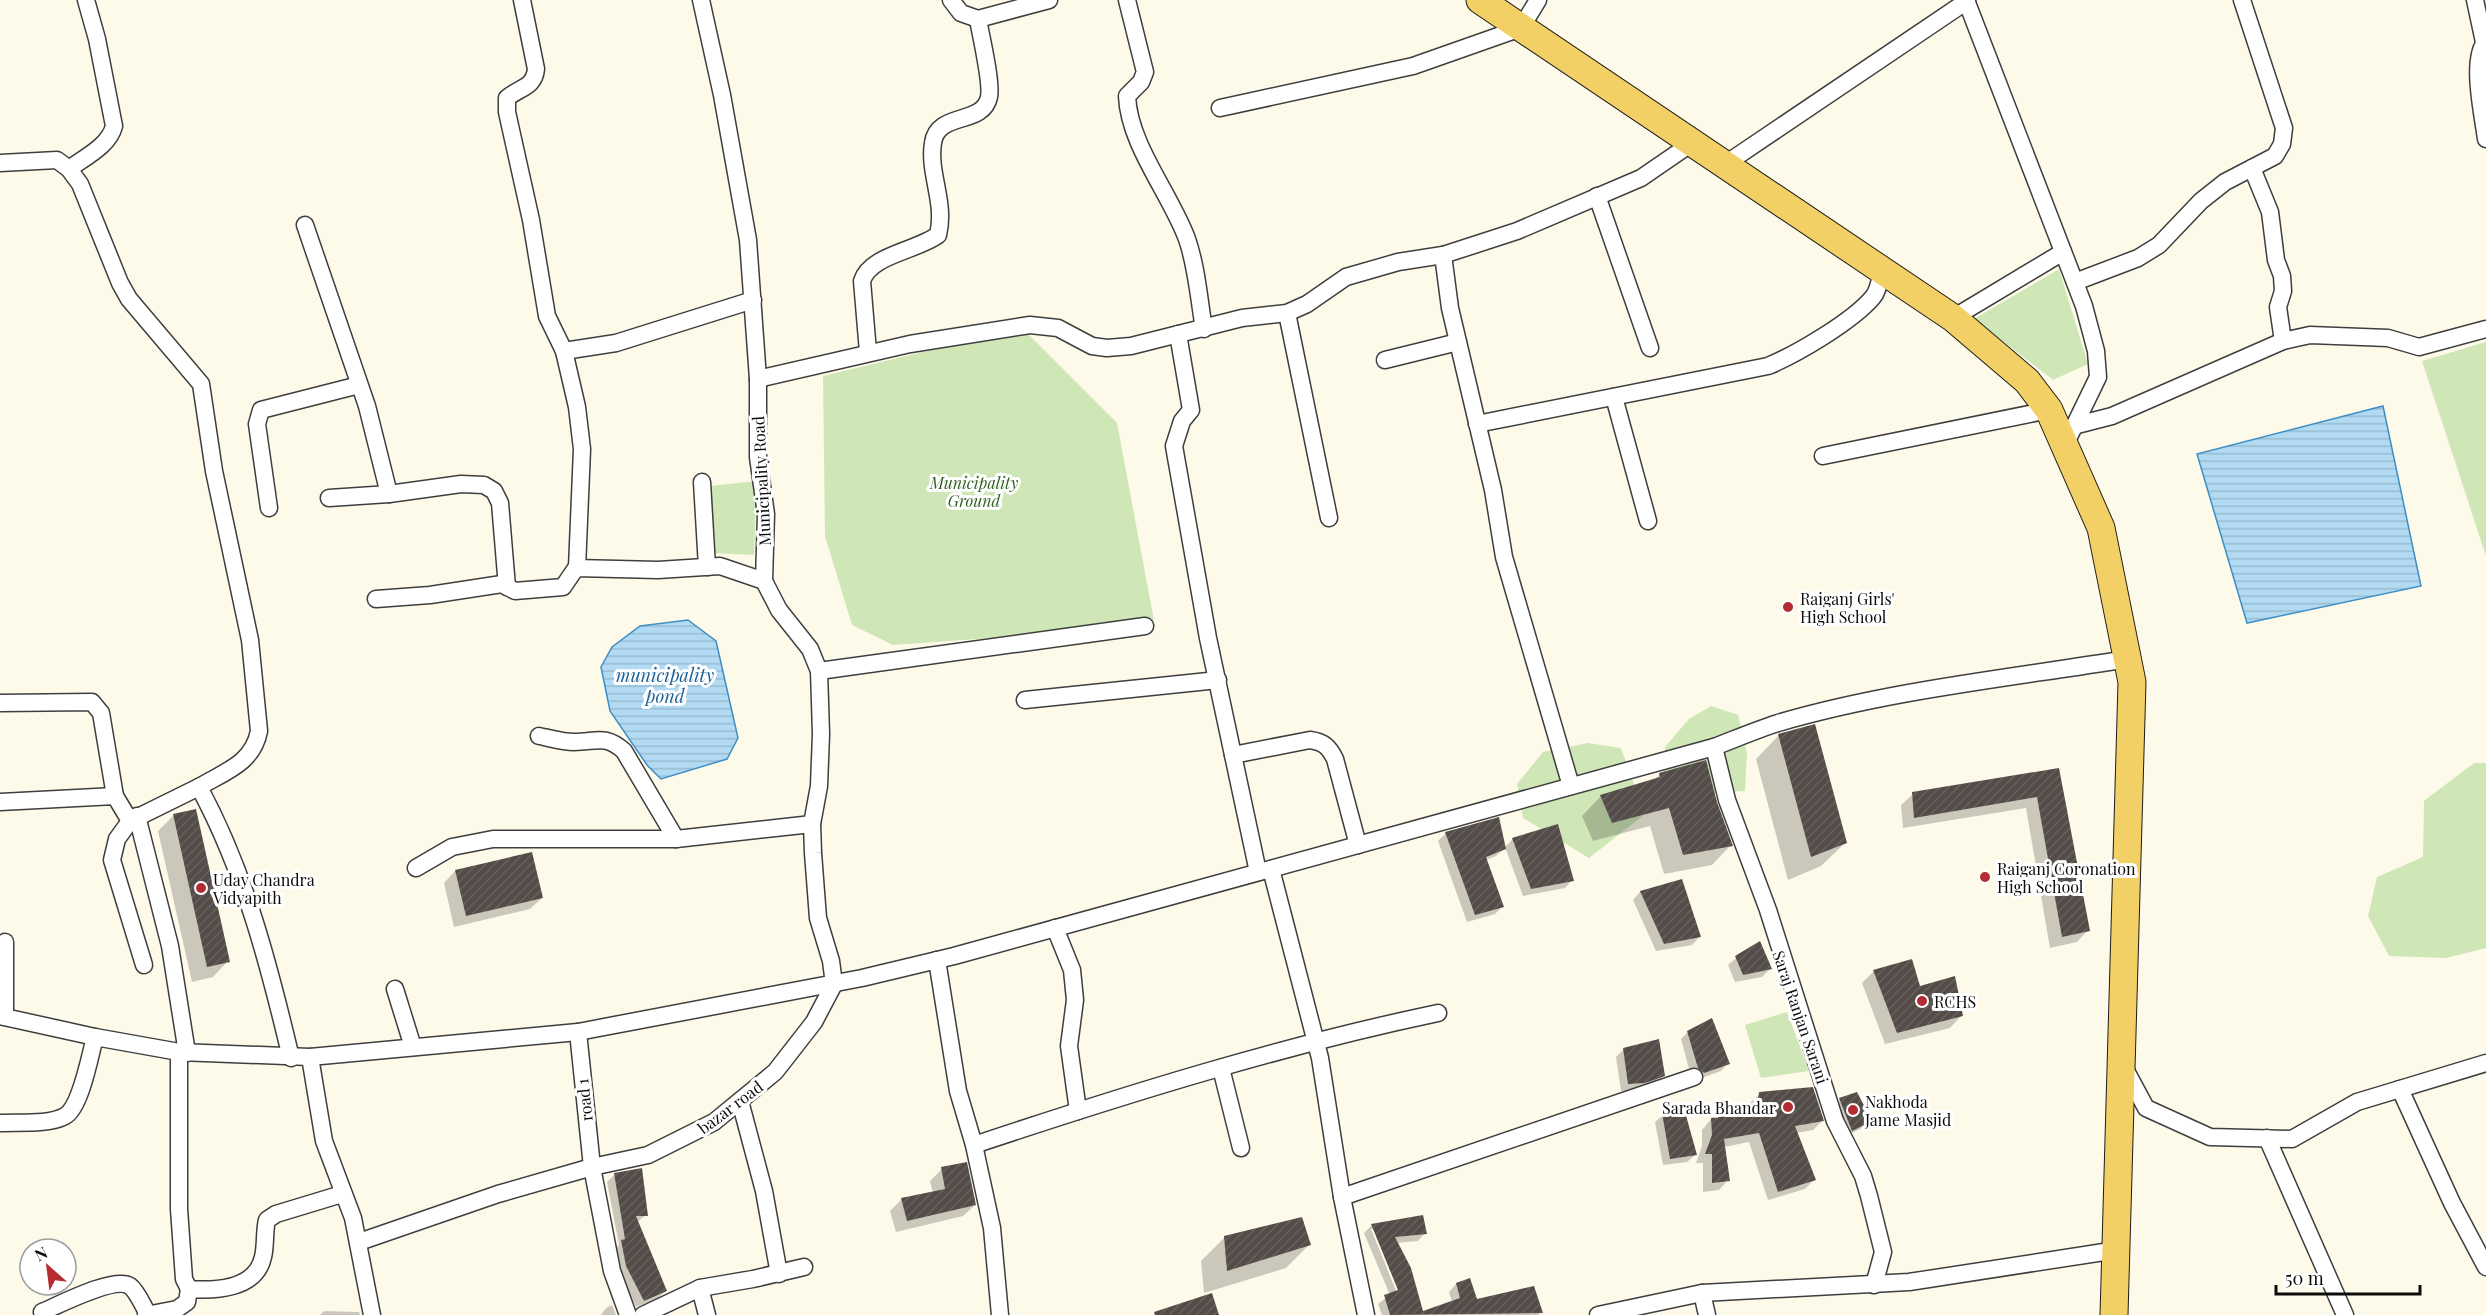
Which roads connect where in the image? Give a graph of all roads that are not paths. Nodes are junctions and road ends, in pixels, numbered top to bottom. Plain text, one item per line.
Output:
1 (86, 0) edge
2 (522, 0) edge
3 (700, 0) edge
4 (951, 0) edge
5 (1049, 0) edge
6 (1127, 0) edge
7 (1480, 0) edge
8 (1538, 0) edge
9 (1966, 0) edge
10 (2242, 0) edge
11 (2475, 0) edge
12 (978, 19) junction
13 (1521, 28) junction
14 (2485, 42) edge
15 (1220, 108) dead end
16 (2486, 139) edge
17 (1692, 143) junction
18 (0, 163) edge
19 (1724, 165) junction
20 (2252, 168) junction
21 (69, 169) junction
22 (1597, 196) junction
23 (306, 225) dead end
24 (2063, 252) junction
25 (1443, 255) junction
26 (1882, 270) junction
27 (2075, 282) junction
28 (753, 300) junction
29 (1287, 313) junction
30 (1953, 318) junction
31 (2486, 329) edge
32 (1204, 330) junction
33 (1178, 334) junction
34 (2283, 341) junction
35 (1458, 342) junction
36 (1650, 348) dead end
37 (564, 351) junction
38 (868, 352) junction
39 (1385, 360) dead end
40 (758, 379) junction
41 (359, 385) junction
42 (1614, 397) junction
43 (2049, 410) junction
44 (1477, 424) junction
45 (2071, 435) junction
46 (1823, 456) dead end
47 (702, 482) dead end
48 (389, 495) junction
49 (329, 498) dead end
50 (269, 508) dead end
51 (1329, 518) dead end
52 (1648, 521) dead end
53 (707, 567) junction
54 (577, 568) junction
55 (764, 580) junction
56 (507, 587) junction
57 (376, 599) dead end
58 (1144, 626) dead end
59 (2127, 658) junction
60 (819, 670) junction
61 (1218, 680) junction
62 (1024, 700) dead end
63 (0, 703) edge
64 (539, 736) dead end
65 (1714, 747) junction
66 (1233, 755) junction
67 (1571, 786) junction
68 (199, 787) junction
69 (115, 796) junction
70 (0, 802) edge
71 (134, 819) junction
72 (812, 824) junction
73 (676, 839) junction
74 (1358, 845) junction
75 (416, 868) dead end
76 (1264, 871) junction
77 (1055, 928) junction
78 (6, 942) dead end
79 (937, 960) junction
80 (144, 964) dead end
81 (834, 984) junction
82 (394, 989) dead end
83 (1438, 1013) dead end
84 (2, 1016) edge
85 (578, 1032) junction
86 (95, 1037) junction
87 (1316, 1040) junction
88 (413, 1047) junction
89 (183, 1053) junction
90 (310, 1057) junction
91 (291, 1058) junction
92 (2121, 1061) junction
93 (2486, 1063) edge
94 (1221, 1068) junction
95 (1694, 1077) dead end
96 (2400, 1089) junction
97 (740, 1101) junction
98 (1078, 1111) junction
99 (0, 1123) edge
100 (2267, 1138) junction
101 (974, 1145) junction
102 (1241, 1148) dead end
103 (592, 1167) junction
104 (342, 1194) junction
105 (1342, 1197) junction
106 (359, 1242) junction
107 (2117, 1250) junction
108 (804, 1267) dead end
109 (2486, 1267) edge
110 (779, 1274) junction
111 (1874, 1285) junction
112 (700, 1288) junction
113 (189, 1289) junction
114 (1701, 1293) junction
115 (42, 1312) dead end
116 (147, 1314) edge
117 (372, 1315) edge
118 (628, 1315) edge
119 (643, 1315) edge
120 (708, 1315) edge
121 (1000, 1315) edge
122 (1366, 1315) edge
123 (1598, 1315) edge
124 (1707, 1315) edge
125 (2114, 1315) edge
126 (2345, 1315) edge

1 - 21 street
2 - 37 street
3 - 28 street, Municipality Road
4 - 12 street
5 - 12 street
6 - 32 street
7 - 13 main road
8 - 13 street
9 - 19 street
9 - 24 street
10 - 20 street
11 - 14 street
12 - 38 street
13 - 15 street
13 - 17 main road
14 - 16 street
17 - 19 main road
17 - 22 street
18 - 21 street
19 - 26 main road
20 - 27 street
20 - 34 street
21 - 68 street
22 - 25 street
22 - 36 street
23 - 41 street
24 - 27 street
24 - 30 street
25 - 29 street
25 - 35 street
26 - 30 main road
26 - 42 street
27 - 45 street
28 - 37 street
28 - 40 street, Municipality Road
29 - 32 street
29 - 51 street
30 - 43 main road
31 - 34 street
32 - 33 street
33 - 38 street
33 - 61 street
34 - 45 street
35 - 39 street
35 - 44 street
37 - 54 street
38 - 40 street
40 - 55 street, Municipality Road
41 - 48 street
41 - 50 street
42 - 44 street
42 - 52 street
43 - 45 main road
43 - 46 street
44 - 67 street
45 - 59 main road
47 - 53 street
48 - 49 street
48 - 56 street
53 - 54 street
53 - 55 street
54 - 56 street
55 - 60 street, Municipality Road
56 - 57 street
58 - 60 street
59 - 65 street
59 - 92 main road
60 - 72 street, Municipality Road
61 - 62 street
61 - 66 street
63 - 69 street
64 - 73 street
65 - 67 street
65 - 111 street, Saraj Ranjan Sarani
66 - 74 street
66 - 76 street
67 - 74 street
68 - 71 street
68 - 91 street
69 - 70 street
69 - 71 street
71 - 80 street
71 - 89 street
72 - 73 street
72 - 81 street, Municipality Road
73 - 75 street
74 - 76 street
76 - 77 street
76 - 87 street
77 - 79 street
77 - 98 street
78 - 84 street
79 - 81 street
79 - 101 street
81 - 85 street
81 - 97 street, bazar road
82 - 88 street
83 - 87 street
84 - 86 street
85 - 88 street
85 - 103 street, road 1
86 - 89 street
86 - 99 street
87 - 94 street
87 - 105 street
88 - 90 street
89 - 91 street
89 - 113 street
90 - 91 street
90 - 104 street
92 - 100 street
92 - 107 main road
93 - 96 street
94 - 98 street
94 - 102 street
95 - 105 street
96 - 100 street
96 - 109 street
97 - 103 street, bazar road
97 - 110 street
98 - 101 street
100 - 126 street
101 - 121 street
103 - 106 street, bazar road
103 - 118 street
104 - 106 street
104 - 113 street
105 - 122 street
106 - 117 street
107 - 111 street
107 - 125 main road
108 - 110 street
110 - 112 street
111 - 114 street
112 - 119 street
112 - 120 street
113 - 116 street
114 - 123 street
114 - 124 street
115 - 116 street

